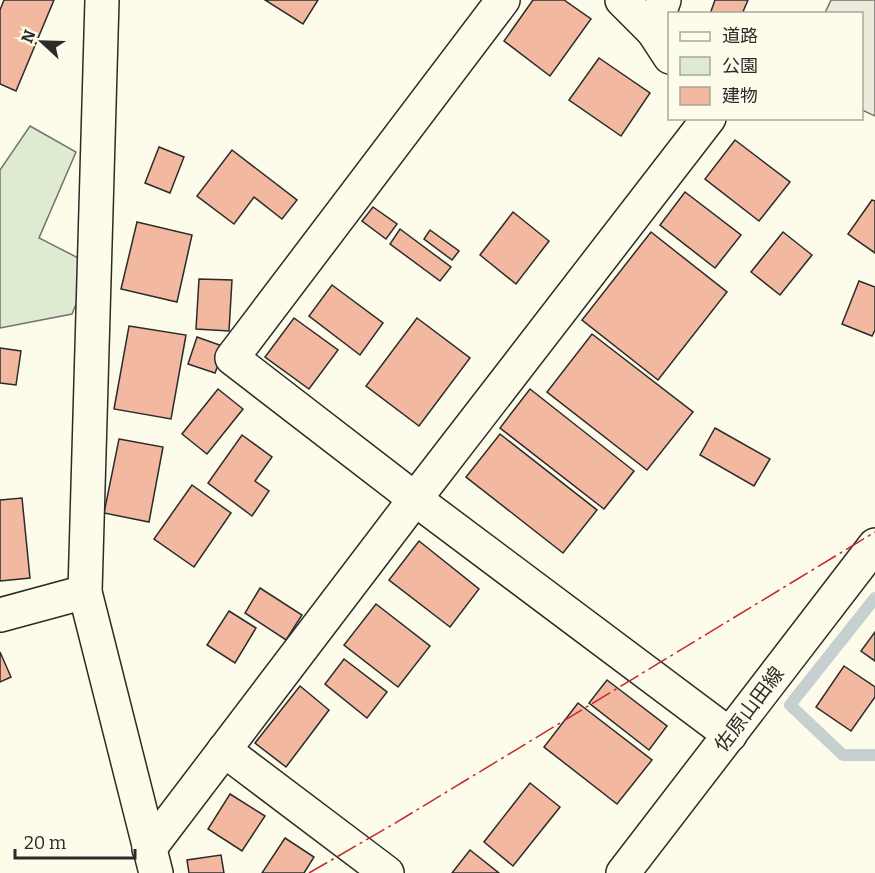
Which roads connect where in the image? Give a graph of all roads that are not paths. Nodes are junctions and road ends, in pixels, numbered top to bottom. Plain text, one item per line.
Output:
1 (102, 0) edge
2 (503, 0) edge
3 (622, 0) edge
4 (664, 0) edge
5 (661, 44) edge
6 (707, 120) edge
7 (415, 499) junction
8 (875, 545) edge
9 (85, 592) junction
10 (0, 615) edge
11 (730, 735) junction
12 (224, 750) junction
13 (152, 861) edge
14 (387, 873) edge
15 (624, 873) edge

1 - 9 street
2 - 7 street
3 - 5 street
4 - 5 street
6 - 7 street
7 - 11 street
7 - 12 street
8 - 11 street, 佐原山田線
9 - 10 street
9 - 13 street
11 - 15 street, 佐原山田線
12 - 13 street
12 - 14 street

